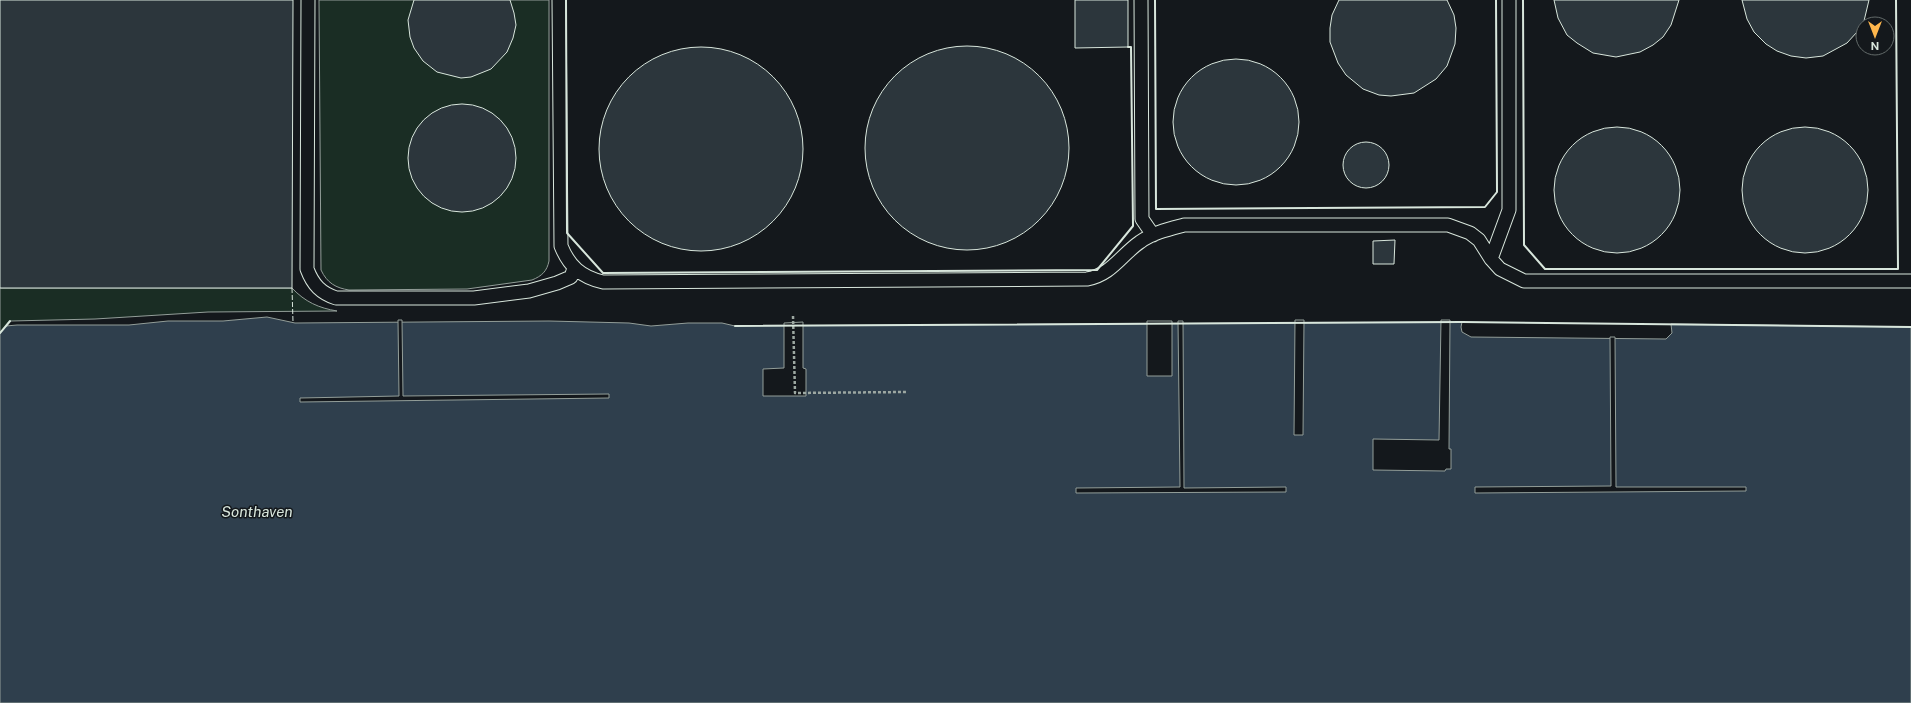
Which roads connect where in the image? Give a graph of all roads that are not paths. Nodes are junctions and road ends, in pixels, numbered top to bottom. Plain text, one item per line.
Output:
1 (308, 0) edge
2 (559, 0) edge
3 (1141, 0) edge
4 (1509, 0) edge
5 (1153, 235) junction
6 (1491, 259) junction
7 (574, 268) junction
8 (1911, 281) edge

1 - 7 lane
2 - 7 lane
3 - 5 lane
4 - 6 lane
5 - 6 lane
5 - 7 lane
6 - 8 lane

